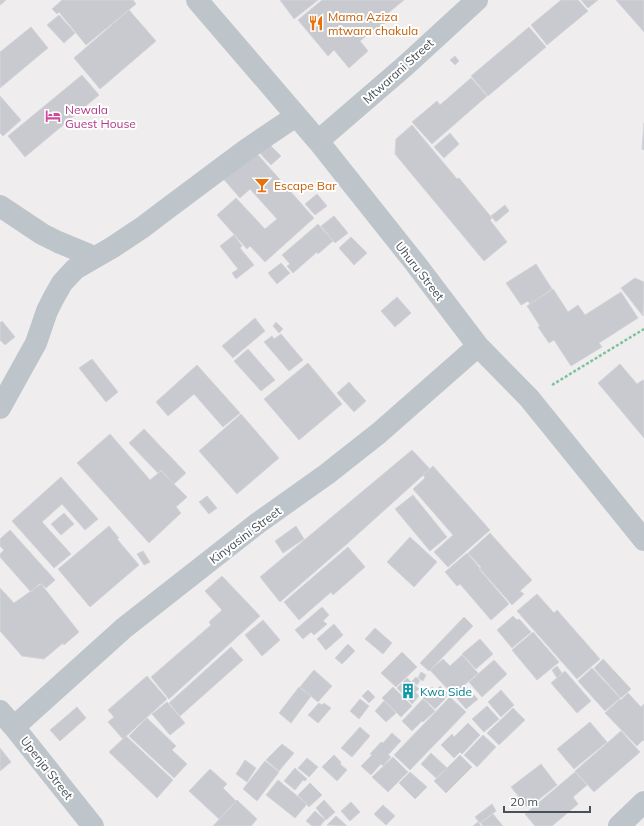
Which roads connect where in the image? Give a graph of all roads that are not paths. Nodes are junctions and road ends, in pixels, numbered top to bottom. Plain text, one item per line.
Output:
1 (197, 0) edge
2 (477, 0) edge
3 (296, 116) junction
4 (318, 141) junction
5 (0, 206) edge
6 (94, 257) junction
7 (478, 346) junction
8 (0, 408) edge
9 (644, 540) edge
10 (7, 719) edge
11 (644, 802) edge
12 (93, 826) edge
13 (619, 826) edge

1 - 3 street, Uhuru Street
2 - 4 street, Mtwarani Street
3 - 4 street, Uhuru Street
3 - 6 street
4 - 7 street, Uhuru Street
5 - 6 street
6 - 8 street
7 - 9 street, Uhuru Street
7 - 10 street, Kinyasini Street
10 - 12 street, Upenja Street
11 - 13 street

